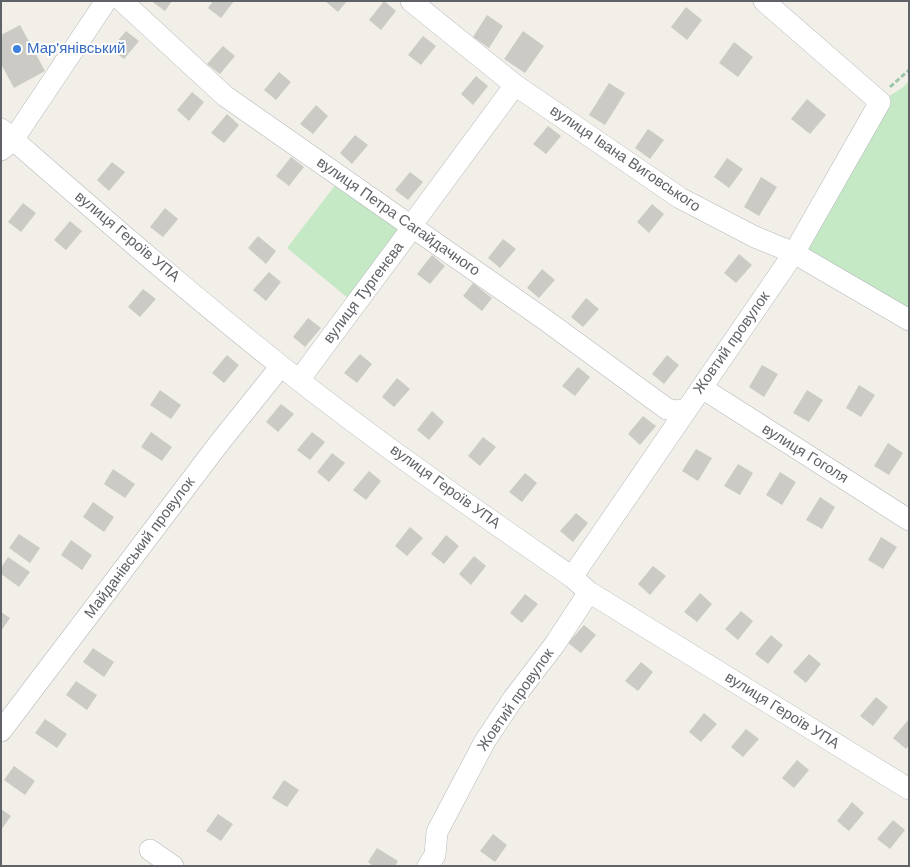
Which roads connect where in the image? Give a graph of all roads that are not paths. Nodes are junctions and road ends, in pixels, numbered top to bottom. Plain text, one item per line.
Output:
1 (106, 1) edge
2 (122, 1) edge
3 (411, 1) edge
4 (764, 1) edge
5 (515, 85) junction
6 (5, 140) edge
7 (411, 226) junction
8 (794, 253) junction
9 (909, 320) edge
10 (281, 366) junction
11 (299, 380) junction
12 (702, 388) junction
13 (687, 409) junction
14 (909, 520) edge
15 (572, 577) junction
16 (589, 592) junction
17 (1, 731) edge
18 (909, 789) edge
19 (150, 850) dead end
20 (438, 862) edge
21 (173, 866) edge

1 - 6 street
2 - 7 street, вулиця Петра Сагайдачного
3 - 5 street, вулиця Івана Виговського
4 - 8 street, Жовтий провулок
5 - 7 street, вулиця Тургенєва
5 - 8 street, вулиця Івана Виговського
6 - 10 street, вулиця Героїв УПА
7 - 11 street, вулиця Тургенєва
7 - 13 street, вулиця Петра Сагайдачного
8 - 9 street, вулиця Івана Виговського
8 - 12 street, Жовтий провулок
10 - 11 street, вулиця Героїв УПА
10 - 17 street, Майданівський провулок
11 - 15 street, вулиця Героїв УПА
12 - 13 street, Жовтий провулок
12 - 14 street, вулиця Гоголя
13 - 15 street, Жовтий провулок
15 - 16 street, вулиця Героїв УПА
16 - 18 street, вулиця Героїв УПА
16 - 20 street, Жовтий провулок
19 - 21 street

